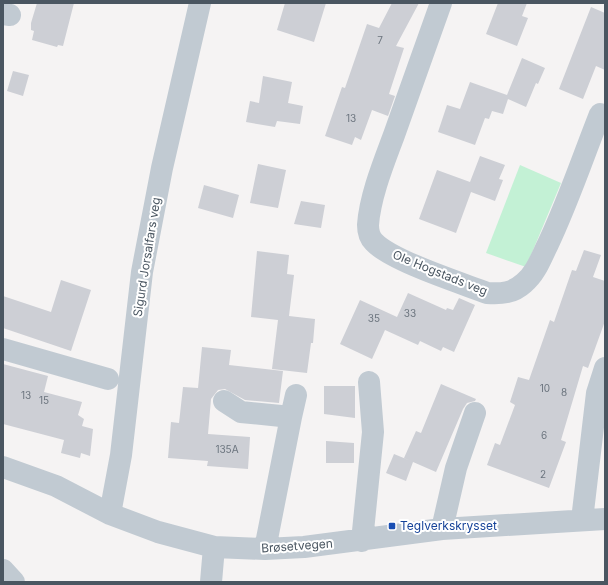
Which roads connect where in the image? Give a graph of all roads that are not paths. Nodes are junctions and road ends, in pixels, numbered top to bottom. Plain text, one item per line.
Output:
1 (200, 3) edge
2 (441, 3) edge
3 (600, 114) dead end
4 (3, 350) edge
5 (605, 368) edge
6 (108, 379) dead end
7 (369, 382) dead end
8 (296, 395) dead end
9 (224, 401) dead end
10 (475, 413) dead end
11 (291, 417) junction
12 (3, 467) edge
13 (110, 514) junction
14 (605, 519) edge
15 (582, 520) junction
16 (442, 530) junction
17 (362, 541) junction
18 (214, 547) junction
19 (265, 549) junction
20 (3, 570) edge
21 (14, 582) edge
22 (211, 582) edge

1 - 13 street, Sigurd Jorsalfars veg
2 - 3 street, Ole Hogstads veg
4 - 6 street
5 - 15 street
7 - 17 street
8 - 11 street
9 - 11 street
10 - 16 street
11 - 19 street
12 - 13 street, Brøsetvegen
13 - 18 street, Brøsetvegen
14 - 15 street, Brøsetvegen
15 - 16 street, Brøsetvegen
16 - 17 street, Brøsetvegen
17 - 19 street, Brøsetvegen
18 - 19 street, Brøsetvegen
18 - 22 street
20 - 21 street

